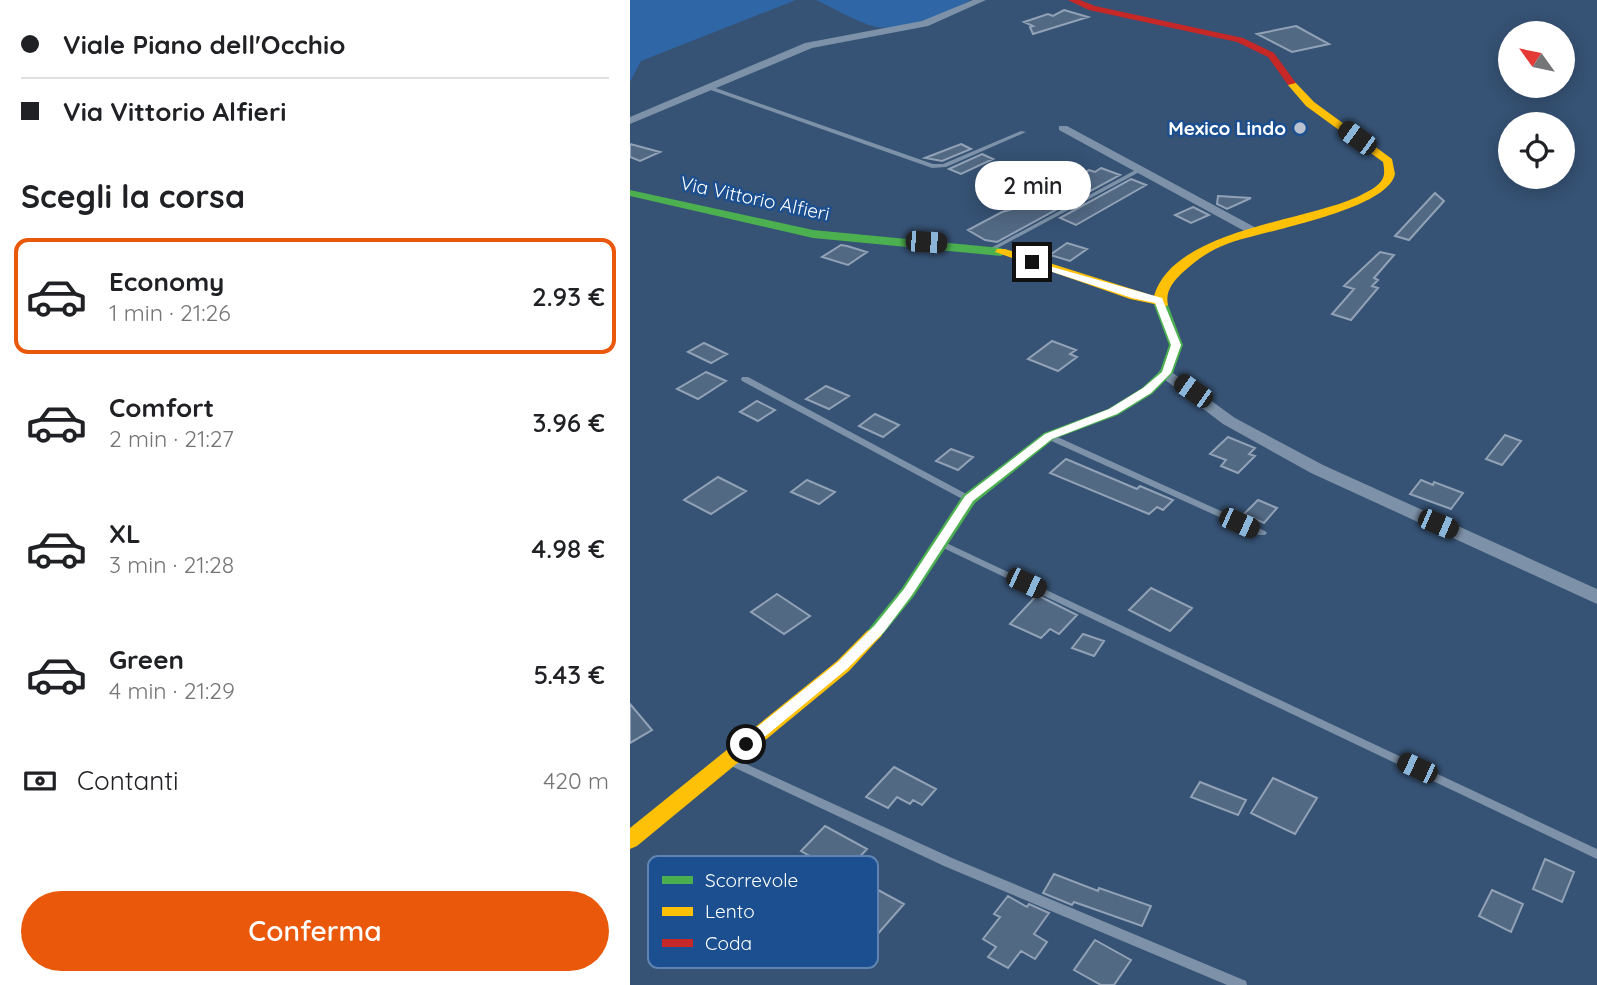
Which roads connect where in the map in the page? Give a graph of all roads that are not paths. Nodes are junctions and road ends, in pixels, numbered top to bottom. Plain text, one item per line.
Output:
1 (981, 0) edge
2 (1072, 0) edge
3 (708, 87) junction
4 (630, 121) edge
5 (1063, 128) dead end
6 (1023, 132) dead end
7 (1141, 169) junction
8 (630, 193) edge
9 (1253, 230) junction
10 (992, 249) junction
11 (1159, 300) junction
12 (1166, 373) junction
13 (745, 379) dead end
14 (1049, 436) junction
15 (969, 499) junction
16 (1262, 533) dead end
17 (939, 542) junction
18 (1597, 597) edge
19 (727, 760) junction
20 (630, 840) edge
21 (1597, 854) edge
22 (1241, 985) edge

1 - 3 street
2 - 9 main road
3 - 4 street
3 - 6 lane
5 - 7 street
7 - 9 street
7 - 10 lane
8 - 10 main road, Via Vittorio Alfieri
9 - 11 main road
10 - 11 main road, Via Vittorio Alfieri
11 - 12 main road
12 - 14 main road
12 - 18 street
13 - 15 lane
14 - 15 main road
14 - 16 lane
15 - 17 main road
17 - 19 main road
17 - 21 lane
19 - 20 main road
19 - 22 lane

